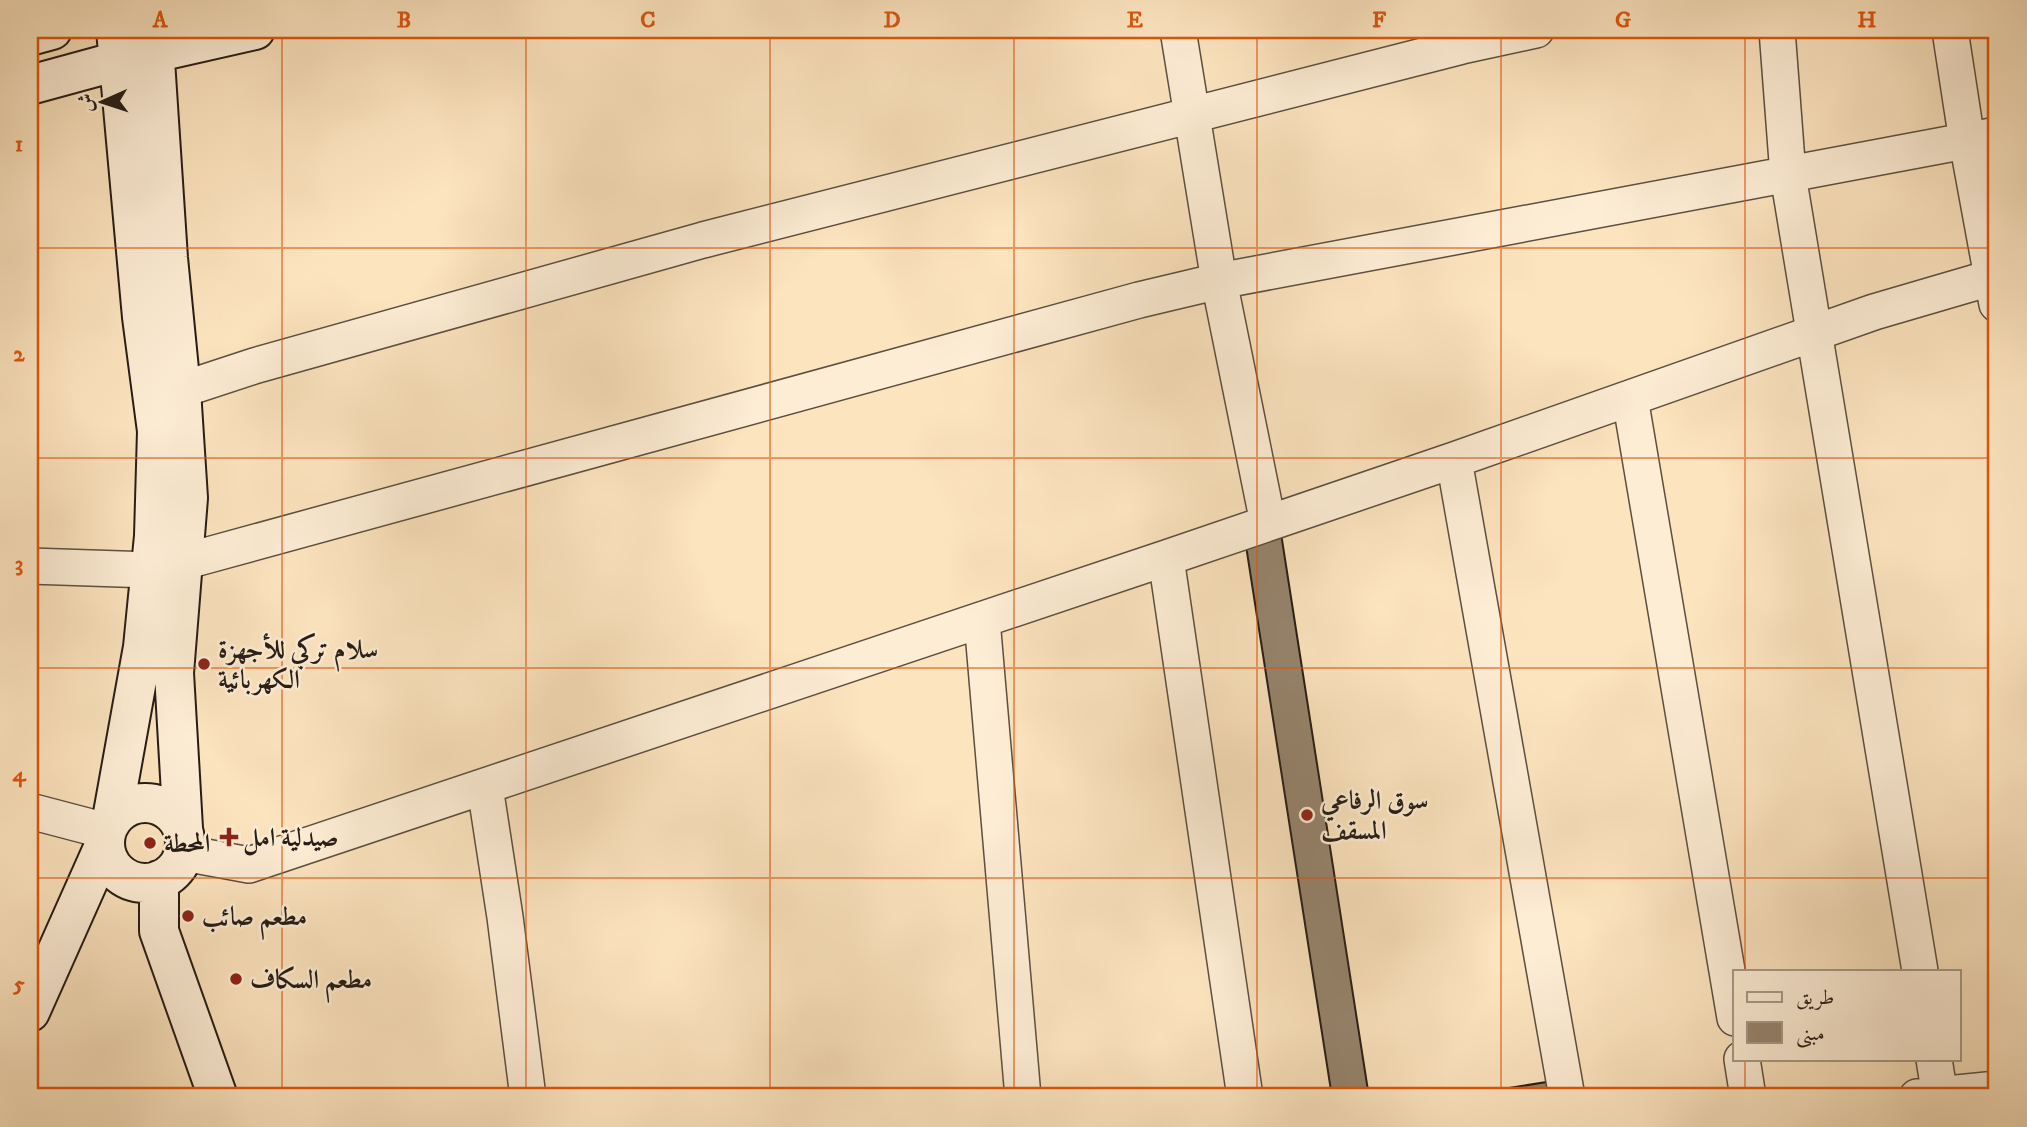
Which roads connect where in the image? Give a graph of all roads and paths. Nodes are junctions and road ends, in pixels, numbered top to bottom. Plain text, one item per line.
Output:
1 (52, 30) edge
2 (255, 30) edge
3 (1178, 30) edge
4 (1536, 30) edge
5 (1777, 30) edge
6 (1950, 30) edge
7 (30, 36) edge
8 (154, 41) edge
9 (116, 45) edge
10 (30, 85) edge
11 (1193, 114) junction
12 (1982, 138) edge
13 (1788, 175) junction
14 (1219, 281) junction
15 (1996, 286) edge
16 (1816, 332) junction
17 (181, 390) junction
18 (1630, 398) junction
19 (1454, 460) junction
20 (1268, 523) junction
21 (1166, 558) junction
22 (30, 566) edge
23 (167, 566) junction
24 (982, 621) junction
25 (485, 787) junction
26 (30, 811) edge
27 (107, 832) junction
28 (175, 854) junction
29 (1920, 970) edge
30 (1733, 1006) edge
31 (30, 1012) edge
32 (1742, 1060) edge
33 (1934, 1060) edge
34 (1997, 1089) edge
35 (218, 1097) edge
36 (528, 1097) edge
37 (1023, 1097) edge
38 (1245, 1097) edge
39 (1567, 1097) edge
40 (1748, 1097) edge
41 (1932, 1097) edge

1 - 7 main road
2 - 8 main road
3 - 11 street
4 - 11 street
5 - 13 street
6 - 12 street
8 - 9 main road
8 - 17 main road
9 - 10 main road
9 - 23 main road
11 - 14 street
11 - 17 street
12 - 13 street
12 - 15 street
13 - 14 street
13 - 16 street
14 - 20 street
14 - 23 street
15 - 16 street
16 - 18 street
16 - 29 street
17 - 23 main road
18 - 19 street
18 - 30 street
19 - 20 street
19 - 39 street
20 - 21 street
21 - 24 street
21 - 38 street
22 - 23 street
23 - 27 main road
23 - 28 main road
24 - 25 street
24 - 37 street
25 - 28 street
25 - 36 street
26 - 27 street
27 - 28 main road
27 - 28 main road
27 - 31 main road
28 - 35 main road
32 - 40 street
33 - 41 street
34 - 41 street

